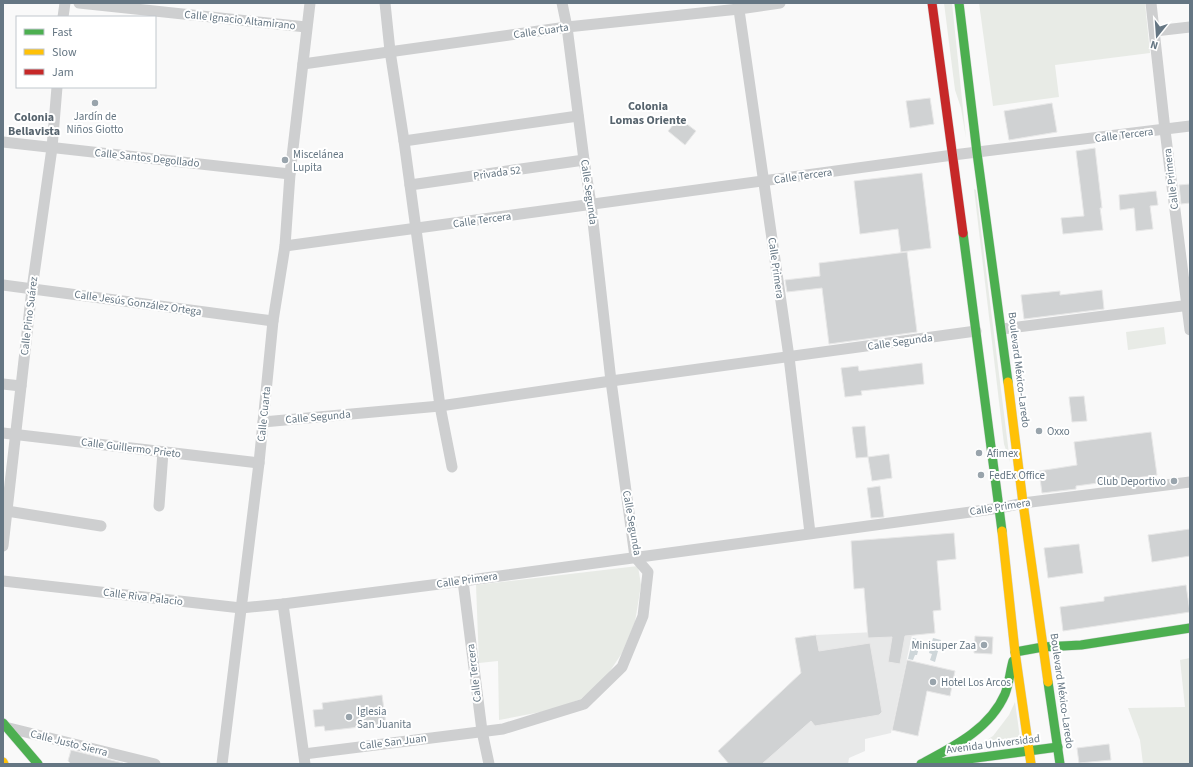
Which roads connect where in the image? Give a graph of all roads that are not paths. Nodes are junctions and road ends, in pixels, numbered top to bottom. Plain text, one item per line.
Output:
1 (65, 3) edge
2 (79, 3) edge
3 (310, 3) edge
4 (385, 3) edge
5 (562, 3) edge
6 (780, 3) edge
7 (932, 3) edge
8 (959, 3) edge
9 (1151, 3) edge
10 (739, 6) edge
11 (63, 16) edge
12 (306, 27) junction
13 (567, 27) junction
14 (1190, 27) edge
15 (1155, 31) junction
16 (390, 51) junction
17 (303, 64) junction
18 (57, 88) edge
19 (578, 116) junction
20 (1190, 126) edge
21 (1165, 130) junction
22 (404, 141) junction
23 (3, 142) edge
24 (52, 148) junction
25 (977, 153) junction
26 (953, 155) junction
27 (584, 160) junction
28 (290, 174) junction
29 (764, 181) junction
30 (410, 185) junction
31 (591, 204) junction
32 (416, 229) junction
33 (285, 246) junction
34 (3, 285) edge
35 (32, 289) junction
36 (1188, 305) edge
37 (272, 321) junction
38 (1002, 329) junction
39 (1190, 330) edge
40 (976, 332) junction
41 (789, 356) junction
42 (611, 381) junction
43 (3, 384) edge
44 (22, 386) junction
45 (440, 406) junction
46 (263, 422) junction
47 (3, 433) edge
48 (16, 435) junction
49 (163, 452) junction
50 (259, 463) junction
51 (452, 468) dead end
52 (1190, 482) edge
53 (1023, 503) junction
54 (159, 506) dead end
55 (1000, 508) junction
56 (7, 511) junction
57 (101, 526) dead end
58 (810, 533) junction
59 (3, 546) edge
60 (635, 557) junction
61 (3, 581) edge
62 (463, 581) junction
63 (283, 604) junction
64 (241, 608) junction
65 (1190, 628) edge
66 (1043, 647) junction
67 (1015, 652) junction
68 (5, 725) edge
69 (482, 731) junction
70 (1058, 747) junction
71 (1029, 751) junction
72 (304, 759) edge
73 (38, 764) edge
74 (155, 764) edge
75 (222, 764) edge
76 (488, 764) edge
77 (922, 764) edge
78 (931, 764) edge
79 (1031, 764) edge
80 (1060, 764) edge

1 - 11 street
2 - 12 street, Calle Ignacio Altamirano
3 - 12 street, Calle Cuarta
4 - 16 street
5 - 13 street, Calle Segunda
6 - 10 street, Calle Cuarta
7 - 26 main road
8 - 25 main road, Boulevard México-Laredo
9 - 15 street, Calle Primera
10 - 13 street, Calle Cuarta
10 - 29 street, Calle Primera
12 - 17 street, Calle Cuarta
13 - 16 street, Calle Cuarta
13 - 19 street, Calle Segunda
14 - 15 street
15 - 21 street, Calle Primera
16 - 17 street, Calle Cuarta
16 - 22 street
17 - 28 street, Calle Cuarta
18 - 24 street, Calle Pino Suárez
19 - 22 street
19 - 27 street, Calle Segunda
20 - 21 street, Calle Tercera
21 - 25 street, Calle Tercera
21 - 36 street, Calle Primera
22 - 30 street
23 - 24 street, Calle Santos Degollado
24 - 28 street, Calle Santos Degollado
24 - 35 street, Calle Pino Suárez
25 - 26 street, Calle Tercera
25 - 38 main road, Boulevard México-Laredo
26 - 29 street, Calle Tercera
26 - 40 main road
27 - 30 street, Privada 52
27 - 31 street, Calle Segunda
28 - 33 street, Calle Cuarta
29 - 31 street, Calle Tercera
29 - 41 street, Calle Primera
30 - 32 street
31 - 32 street, Calle Tercera
31 - 42 street, Calle Segunda
32 - 33 street, Calle Tercera
32 - 45 street
33 - 37 street, Calle Cuarta
34 - 35 street, Calle Jesús González Ortega
35 - 37 street, Calle Jesús González Ortega
35 - 44 street, Calle Pino Suárez
36 - 38 street
36 - 39 street, Calle Primera
37 - 46 street, Calle Cuarta
38 - 53 main road, Boulevard México-Laredo
40 - 41 street, Calle Segunda
40 - 55 main road
41 - 42 street, Calle Segunda
41 - 58 street, Calle Primera
42 - 45 street, Calle Segunda
42 - 60 street, Calle Segunda
43 - 44 street
44 - 48 street, Calle Pino Suárez
45 - 46 street, Calle Segunda
45 - 51 street
46 - 50 street, Calle Cuarta
47 - 48 street, Calle Guillermo Prieto
48 - 49 street, Calle Guillermo Prieto
48 - 56 street, Calle Pino Suárez
49 - 50 street, Calle Guillermo Prieto
49 - 54 street
50 - 64 street, Calle Cuarta
52 - 53 street, Calle Primera
53 - 55 street, Calle Primera
53 - 66 main road, Boulevard México-Laredo
55 - 58 street, Calle Primera
55 - 67 main road
56 - 57 street
56 - 59 street, Calle Pino Suárez
58 - 60 street, Calle Primera
60 - 62 street, Calle Primera
60 - 69 street, Calle Segunda
61 - 64 street, Calle Riva Palacio
62 - 63 street, Calle Primera
62 - 69 street, Calle Tercera
63 - 64 street, Calle Riva Palacio
63 - 72 street
64 - 75 street, Calle Cuarta
65 - 66 main road
66 - 67 main road
66 - 70 main road, Boulevard México-Laredo
67 - 71 main road
67 - 77 main road
68 - 73 main road
68 - 74 street, Calle Justo Sierra
69 - 72 street, Calle San Juan
69 - 76 street, Calle Tercera
70 - 71 main road, Avenida Universidad
70 - 80 main road, Boulevard México-Laredo
71 - 78 main road, Avenida Universidad
71 - 79 main road

